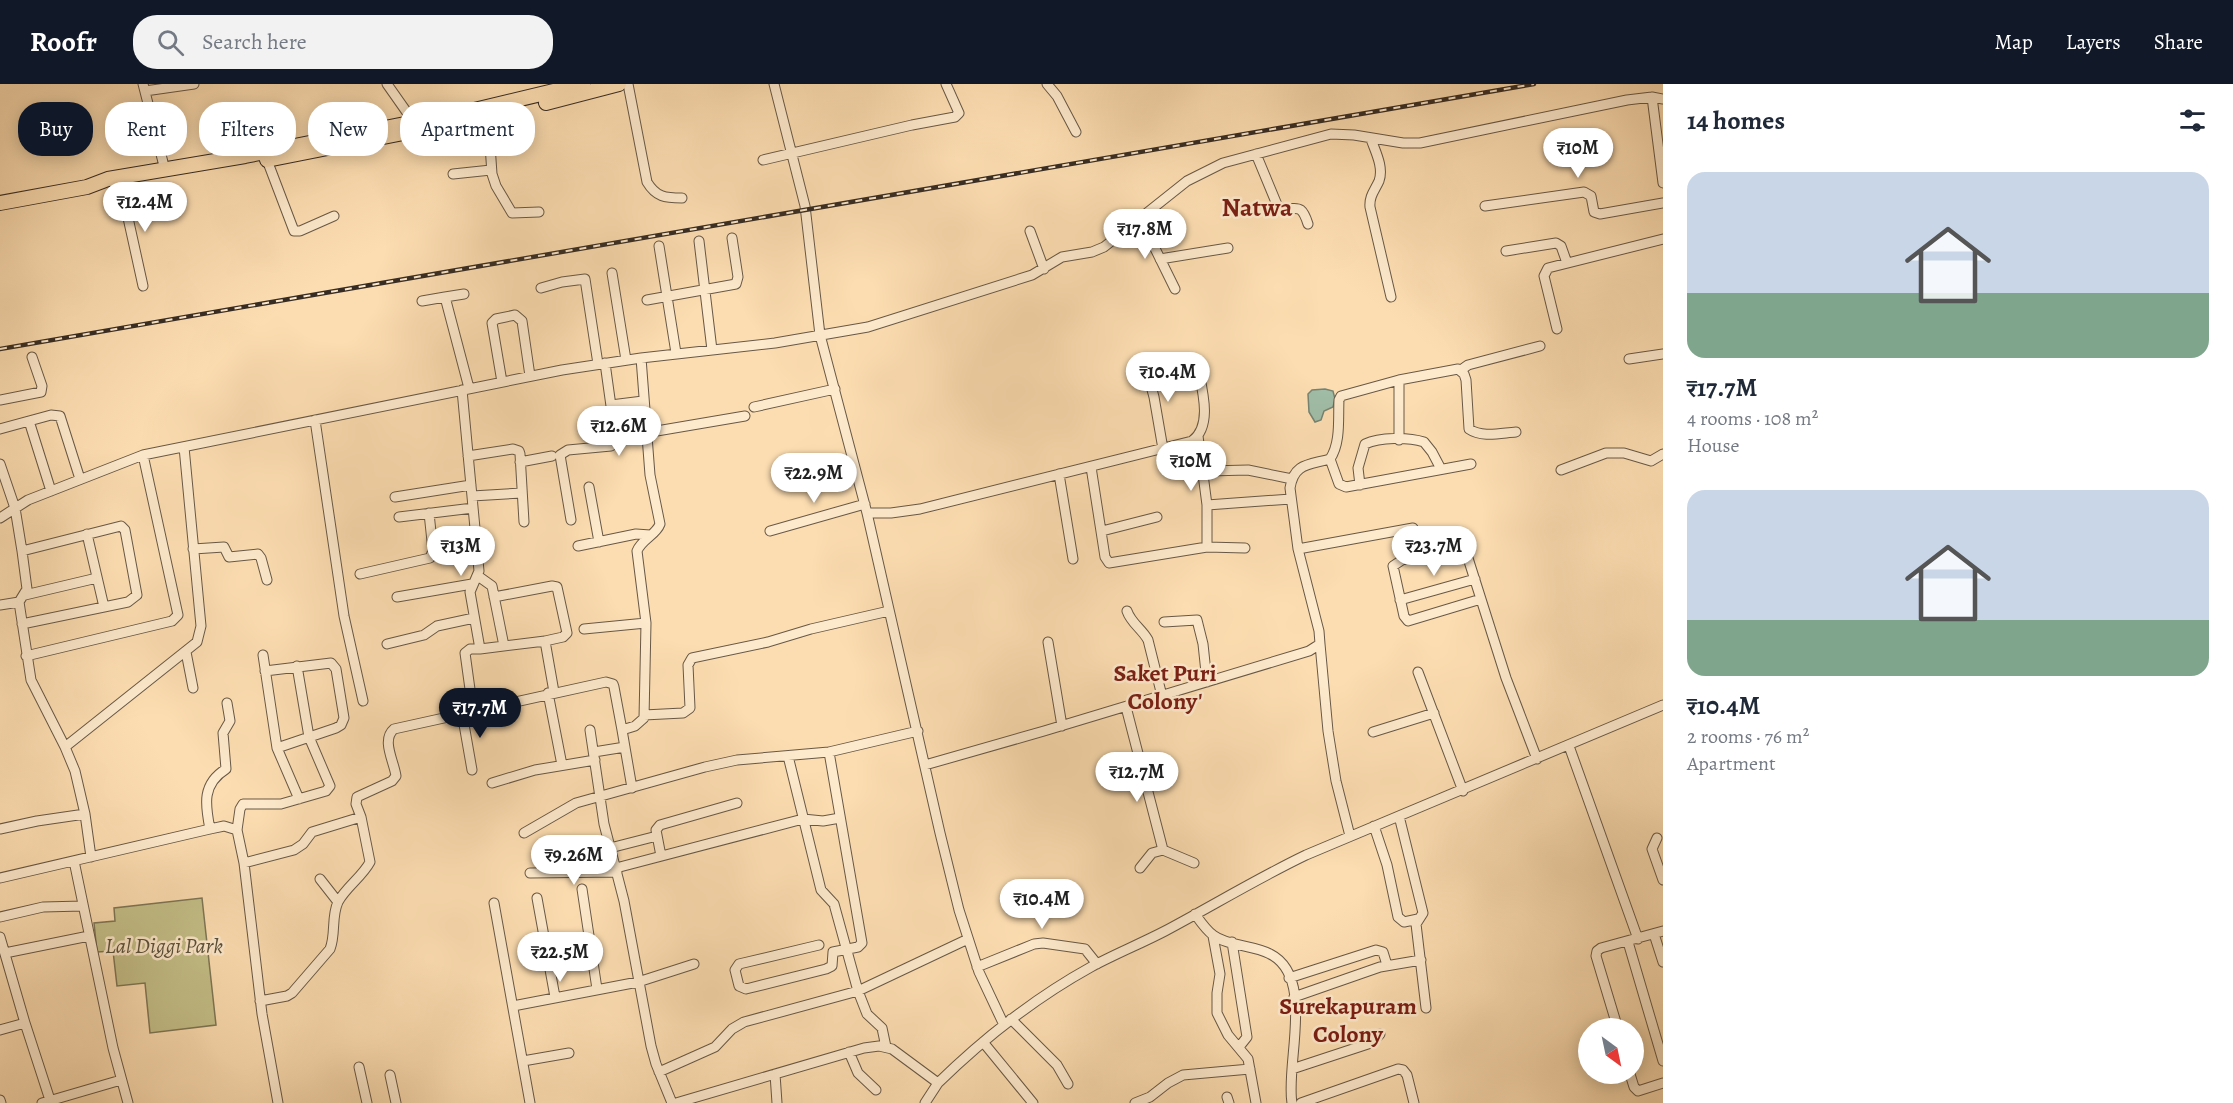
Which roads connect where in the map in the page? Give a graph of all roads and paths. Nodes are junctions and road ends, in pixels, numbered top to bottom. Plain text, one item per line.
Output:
1 (194, 84) edge
2 (387, 84) edge
3 (619, 84) edge
4 (628, 84) edge
5 (774, 84) edge
6 (946, 84) edge
7 (1047, 84) edge
8 (184, 85) edge
9 (574, 85) edge
10 (144, 88) edge
11 (1652, 97) junction
12 (1663, 99) edge
13 (400, 102) edge
14 (506, 102) edge
15 (535, 105) edge
16 (400, 124) edge
17 (1076, 132) dead end
18 (400, 134) edge
19 (1371, 139) junction
20 (790, 152) junction
21 (1256, 154) junction
22 (490, 156) edge
23 (267, 160) junction
24 (763, 160) dead end
25 (165, 170) junction
26 (491, 170) junction
27 (453, 174) dead end
28 (1663, 183) edge
29 (122, 186) junction
30 (87, 187) junction
31 (682, 198) dead end
32 (0, 203) edge
33 (1663, 203) edge
34 (1485, 206) dead end
35 (539, 212) dead end
36 (334, 216) dead end
37 (1140, 218) junction
38 (1308, 224) dead end
39 (1030, 231) dead end
40 (732, 238) dead end
41 (1663, 239) edge
42 (699, 241) dead end
43 (658, 246) dead end
44 (1228, 248) dead end
45 (1506, 250) dead end
46 (1160, 259) junction
47 (1567, 263) junction
48 (1044, 269) junction
49 (612, 273) dead end
50 (143, 286) dead end
51 (541, 288) dead end
52 (1175, 289) dead end
53 (705, 290) junction
54 (464, 294) dead end
55 (445, 297) junction
56 (667, 297) junction
57 (1391, 297) dead end
58 (647, 300) dead end
59 (422, 301) dead end
60 (1557, 329) dead end
61 (820, 335) junction
62 (1540, 346) dead end
63 (712, 350) junction
64 (676, 353) junction
65 (1663, 354) edge
66 (32, 357) dead end
67 (641, 358) junction
68 (1629, 359) dead end
69 (626, 360) junction
70 (601, 363) junction
71 (1197, 363) dead end
72 (1145, 364) dead end
73 (1461, 370) junction
74 (530, 376) junction
75 (1399, 380) junction
76 (502, 382) junction
77 (466, 389) junction
78 (835, 389) junction
79 (0, 400) edge
80 (644, 400) junction
81 (611, 405) junction
82 (754, 407) dead end
83 (745, 416) dead end
84 (315, 420) junction
85 (29, 421) junction
86 (0, 429) edge
87 (1516, 432) dead end
88 (645, 433) junction
89 (1198, 436) junction
90 (1399, 440) junction
91 (184, 447) junction
92 (1163, 449) junction
93 (1663, 454) edge
94 (143, 455) junction
95 (468, 456) junction
96 (552, 456) dead end
97 (1330, 459) junction
98 (520, 462) junction
99 (0, 464) edge
100 (1470, 464) dead end
101 (1091, 467) junction
102 (1441, 469) junction
103 (1561, 470) dead end
104 (1209, 471) dead end
105 (1059, 474) junction
106 (80, 479) junction
107 (1292, 479) junction
108 (1360, 484) junction
109 (471, 485) junction
110 (589, 487) dead end
111 (51, 491) junction
112 (522, 493) junction
113 (472, 496) junction
114 (395, 497) dead end
115 (1291, 499) junction
116 (1207, 505) junction
117 (15, 508) junction
118 (473, 508) junction
119 (866, 508) junction
120 (429, 513) junction
121 (399, 517) dead end
122 (1157, 517) dead end
123 (0, 518) edge
124 (571, 520) dead end
125 (524, 522) dead end
126 (1413, 528) dead end
127 (770, 531) dead end
128 (1102, 531) junction
129 (87, 534) junction
130 (650, 535) junction
131 (598, 542) junction
132 (578, 546) dead end
133 (1208, 548) junction
134 (1245, 548) dead end
135 (193, 549) junction
136 (1298, 549) junction
137 (22, 551) junction
138 (1073, 560) dead end
139 (360, 574) dead end
140 (97, 578) junction
141 (1475, 579) junction
142 (267, 580) dead end
143 (475, 580) junction
144 (397, 597) dead end
145 (494, 597) junction
146 (22, 598) junction
147 (1481, 599) junction
148 (1400, 600) junction
149 (0, 605) edge
150 (104, 607) junction
151 (889, 611) junction
152 (1127, 611) dead end
153 (474, 618) junction
154 (1164, 622) dead end
155 (646, 623) junction
156 (22, 624) junction
157 (584, 629) dead end
158 (545, 641) junction
159 (1048, 642) dead end
160 (387, 644) dead end
161 (1320, 644) junction
162 (504, 646) junction
163 (480, 649) junction
164 (186, 652) junction
165 (263, 655) dead end
166 (27, 656) junction
167 (297, 666) junction
168 (265, 671) junction
169 (1418, 672) dead end
170 (1207, 682) junction
171 (193, 688) dead end
172 (551, 693) junction
173 (1162, 696) junction
174 (363, 700) dead end
175 (227, 703) dead end
176 (1663, 705) edge
177 (1126, 707) junction
178 (473, 711) junction
179 (462, 713) junction
180 (1434, 713) junction
181 (644, 715) junction
182 (1062, 726) junction
183 (590, 730) dead end
184 (622, 730) junction
185 (918, 731) junction
186 (1373, 732) dead end
187 (309, 737) junction
188 (1569, 746) junction
189 (65, 747) junction
190 (625, 747) junction
191 (277, 748) junction
192 (829, 752) junction
193 (594, 756) junction
194 (788, 756) junction
195 (1538, 759) junction
196 (562, 765) junction
197 (925, 765) junction
198 (472, 770) dead end
199 (492, 783) dead end
200 (632, 788) junction
201 (1463, 791) junction
202 (600, 797) junction
203 (299, 799) junction
204 (737, 803) dead end
205 (85, 814) junction
206 (1399, 816) junction
207 (361, 817) junction
208 (840, 818) junction
209 (803, 819) junction
210 (1374, 826) junction
211 (0, 829) edge
212 (210, 829) junction
213 (237, 830) junction
214 (524, 833) dead end
215 (657, 836) junction
216 (1350, 836) junction
217 (1657, 838) dead end
218 (610, 848) junction
219 (1163, 850) junction
220 (661, 856) junction
221 (91, 857) junction
222 (74, 861) junction
223 (244, 863) junction
224 (1194, 863) dead end
225 (1140, 868) dead end
226 (616, 870) junction
227 (530, 873) dead end
228 (0, 878) edge
229 (320, 879) dead end
230 (1663, 880) edge
231 (582, 889) dead end
232 (537, 898) dead end
233 (338, 902) junction
234 (494, 903) dead end
235 (83, 906) junction
236 (1194, 914) junction
237 (0, 917) edge
238 (1418, 920) junction
239 (1659, 932) edge
240 (89, 936) junction
241 (1213, 936) junction
242 (0, 937) edge
243 (968, 939) junction
244 (1638, 939) junction
245 (1232, 942) junction
246 (1628, 942) junction
247 (819, 945) dead end
248 (847, 949) junction
249 (5, 953) junction
250 (1421, 960) junction
251 (1663, 962) edge
252 (694, 964) dead end
253 (1097, 964) junction
254 (1387, 965) junction
255 (977, 967) junction
256 (1289, 978) junction
257 (638, 982) junction
258 (597, 989) junction
259 (858, 991) junction
260 (1294, 997) junction
261 (555, 998) junction
262 (260, 1000) junction
263 (513, 1006) junction
264 (1426, 1008) dead end
265 (1615, 1018) edge
266 (1008, 1022) junction
267 (25, 1023) junction
268 (0, 1030) edge
269 (1380, 1034) dead end
270 (983, 1042) junction
271 (886, 1047) junction
272 (1239, 1047) junction
273 (849, 1052) junction
274 (569, 1053) dead end
275 (523, 1061) junction
276 (1663, 1061) edge
277 (359, 1067) dead end
278 (1250, 1069) junction
279 (1293, 1069) junction
280 (659, 1072) junction
281 (775, 1074) junction
282 (390, 1075) dead end
283 (121, 1080) junction
284 (938, 1083) junction
285 (1663, 1083) edge
286 (1068, 1084) dead end
287 (1633, 1084) edge
288 (876, 1090) dead end
289 (708, 1098) edge
290 (46, 1101) edge
291 (679, 1102) edge
292 (128, 1103) edge
293 (278, 1103) edge
294 (367, 1103) edge
295 (396, 1103) edge
296 (530, 1103) edge
297 (777, 1103) edge
298 (925, 1103) edge
299 (1033, 1103) edge
300 (1135, 1103) edge
301 (1256, 1103) edge
302 (1292, 1103) edge
303 (1301, 1103) edge
304 (1414, 1103) edge

1 - 8 street
2 - 13 street
3 - 15 highway
4 - 31 street
5 - 20 street
6 - 20 street
7 - 17 street
8 - 10 street
9 - 14 highway
10 - 25 street
11 - 12 street
11 - 19 street
11 - 28 street
16 - 25 highway
18 - 23 highway
19 - 21 street
19 - 57 street
20 - 24 street
20 - 61 street
21 - 37 street
21 - 38 street
22 - 26 street
23 - 29 highway
23 - 36 street
25 - 30 highway
26 - 27 street
26 - 35 street
29 - 30 highway
29 - 50 street
30 - 32 highway
33 - 34 street
37 - 46 street
37 - 48 street
39 - 48 street
40 - 53 street
41 - 47 street
42 - 53 street
43 - 56 street
44 - 46 street
45 - 47 street
46 - 52 street
47 - 60 street
48 - 61 street
49 - 69 street
51 - 70 street
53 - 56 street
53 - 63 street
54 - 55 street
55 - 59 street
55 - 77 street
56 - 58 street
56 - 64 street
61 - 63 street
61 - 78 street
62 - 73 street
63 - 64 street
64 - 67 street
65 - 68 street
66 - 79 street
67 - 69 street
67 - 80 street
69 - 70 street
70 - 74 street
70 - 81 street
71 - 89 street
72 - 92 street
73 - 75 street
73 - 87 street
74 - 76 street
74 - 76 street
75 - 90 street
75 - 97 street
76 - 77 street
77 - 84 street
77 - 95 street
78 - 82 street
78 - 119 street
80 - 81 street
80 - 88 street
81 - 124 street
83 - 88 street
84 - 91 street
84 - 174 street
85 - 86 street
85 - 106 street
85 - 111 street
88 - 130 street
89 - 92 street
89 - 116 street
90 - 102 street
90 - 108 street
91 - 94 street
91 - 135 street
92 - 101 street
93 - 103 street
94 - 106 street
94 - 166 street
95 - 98 street
95 - 109 street
96 - 98 street
97 - 107 street
97 - 108 street
98 - 112 street
99 - 117 street
100 - 102 street
101 - 105 street
101 - 128 street
102 - 108 street
104 - 107 street
105 - 119 street
105 - 138 street
106 - 111 street
107 - 115 street
109 - 113 street
109 - 114 street
110 - 131 street
111 - 117 street
112 - 113 street
112 - 125 street
113 - 118 street
115 - 116 street
115 - 136 street
116 - 133 street
117 - 123 street
117 - 137 street
118 - 120 street
118 - 143 street
119 - 127 street
119 - 151 street
120 - 121 street
120 - 139 street
122 - 128 street
126 - 136 street
128 - 133 street
129 - 137 street
129 - 140 street
129 - 150 street
130 - 131 street
130 - 155 street
131 - 132 street
133 - 134 street
135 - 142 street
135 - 164 street
136 - 161 street
137 - 146 street
140 - 146 street
140 - 150 street
141 - 147 street
141 - 148 street
141 - 148 street
143 - 144 street
143 - 145 street
143 - 153 street
145 - 158 street
145 - 162 street
146 - 149 street
146 - 156 street
147 - 148 street
147 - 195 street
150 - 156 street
151 - 181 street
151 - 185 street
152 - 173 street
153 - 160 street
153 - 163 street
154 - 170 street
155 - 157 street
155 - 181 street
156 - 166 street
158 - 162 street
158 - 172 street
159 - 182 street
161 - 170 street
161 - 216 street
162 - 163 street
163 - 178 street
164 - 171 street
164 - 189 street
165 - 168 street
166 - 189 street
167 - 168 street
167 - 187 street
167 - 187 street
168 - 191 street
169 - 180 street
170 - 173 street
172 - 178 street
172 - 184 street
172 - 196 street
173 - 177 street
175 - 212 street
176 - 188 street
177 - 182 street
177 - 219 street
178 - 179 street
179 - 198 street
179 - 207 street
180 - 186 street
180 - 201 street
181 - 184 street
182 - 197 street
183 - 193 street
184 - 190 street
185 - 192 street
185 - 197 street
187 - 191 street
187 - 203 street
188 - 195 street
188 - 244 street
189 - 205 street
190 - 193 street
190 - 200 street
191 - 203 street
192 - 194 street
192 - 208 street
193 - 196 street
193 - 202 street
194 - 200 street
194 - 209 street
195 - 201 street
196 - 199 street
197 - 243 street
200 - 202 street
201 - 206 street
202 - 214 street
202 - 218 street
203 - 213 street
204 - 215 street
205 - 211 street
205 - 221 street
206 - 210 street
206 - 238 street
207 - 223 street
207 - 233 street
208 - 209 street
208 - 248 street
209 - 220 street
209 - 248 street
210 - 216 street
210 - 238 street
212 - 213 street
212 - 221 street
213 - 223 street
215 - 218 street
215 - 220 street
216 - 236 street
217 - 230 street
218 - 226 street
219 - 224 street
219 - 225 street
220 - 226 street
221 - 222 street
222 - 228 street
222 - 235 street
223 - 262 street
226 - 227 street
226 - 257 street
229 - 233 street
231 - 258 street
232 - 261 street
233 - 262 street
234 - 263 street
235 - 237 street
235 - 240 street
236 - 241 street
236 - 253 street
238 - 250 street
239 - 244 street
239 - 251 street
240 - 249 street
240 - 283 street
241 - 245 street
241 - 272 street
242 - 249 street
243 - 255 street
243 - 259 street
244 - 246 street
245 - 256 street
245 - 272 street
246 - 265 street
246 - 276 street
247 - 248 street
248 - 259 street
249 - 267 street
250 - 254 street
250 - 264 street
252 - 257 street
253 - 255 street
253 - 266 street
254 - 256 street
254 - 260 street
255 - 266 street
256 - 260 street
257 - 258 street
257 - 280 street
258 - 261 street
259 - 271 street
259 - 280 street
260 - 279 street
261 - 263 street
262 - 293 street
263 - 275 street
266 - 270 street
266 - 286 street
267 - 268 street
267 - 290 street
269 - 279 street
270 - 284 street
270 - 299 street
271 - 273 street
271 - 284 street
272 - 278 street
273 - 281 street
273 - 288 street
274 - 275 street
275 - 296 street
277 - 294 street
278 - 300 street
278 - 301 street
279 - 302 street
280 - 291 street
281 - 289 street
281 - 297 street
282 - 295 street
283 - 290 street
283 - 292 street
284 - 298 street
285 - 287 street
289 - 291 street
303 - 304 street

